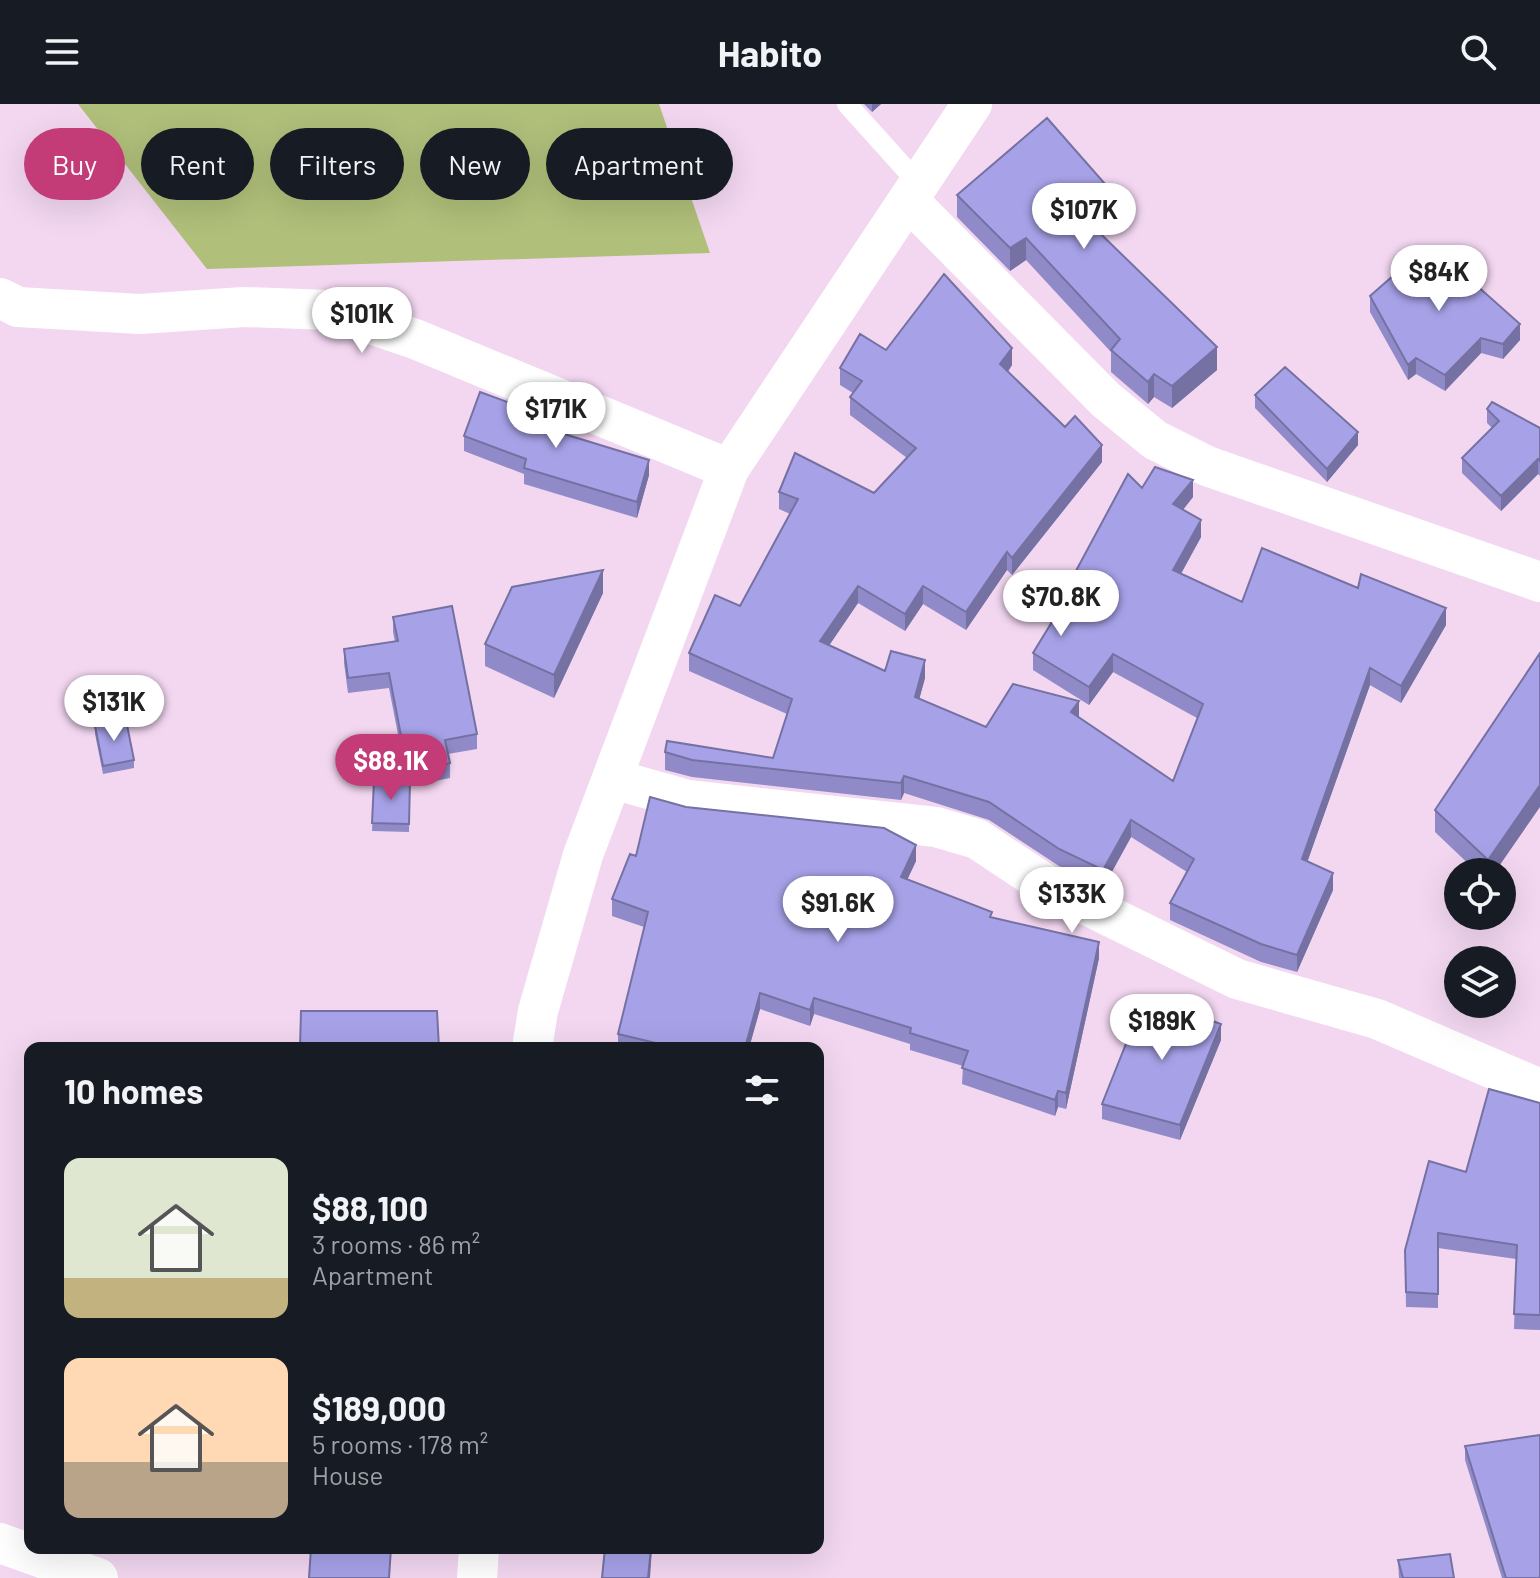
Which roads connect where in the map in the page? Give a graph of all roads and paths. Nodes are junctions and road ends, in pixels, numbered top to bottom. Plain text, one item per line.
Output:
1 (847, 104) edge
2 (972, 104) edge
3 (913, 192) junction
4 (0, 298) edge
5 (729, 469) junction
6 (1540, 582) edge
7 (613, 779) junction
8 (533, 1042) edge
9 (1540, 1089) edge
10 (0, 1543) edge
11 (24, 1552) edge
12 (31, 1554) edge
13 (479, 1554) edge
14 (98, 1578) edge
15 (477, 1578) edge

1 - 3 lane
2 - 3 street
3 - 5 street
3 - 6 street
4 - 5 street
5 - 7 street
7 - 8 street
7 - 9 street
10 - 11 street
12 - 14 street
13 - 15 street

